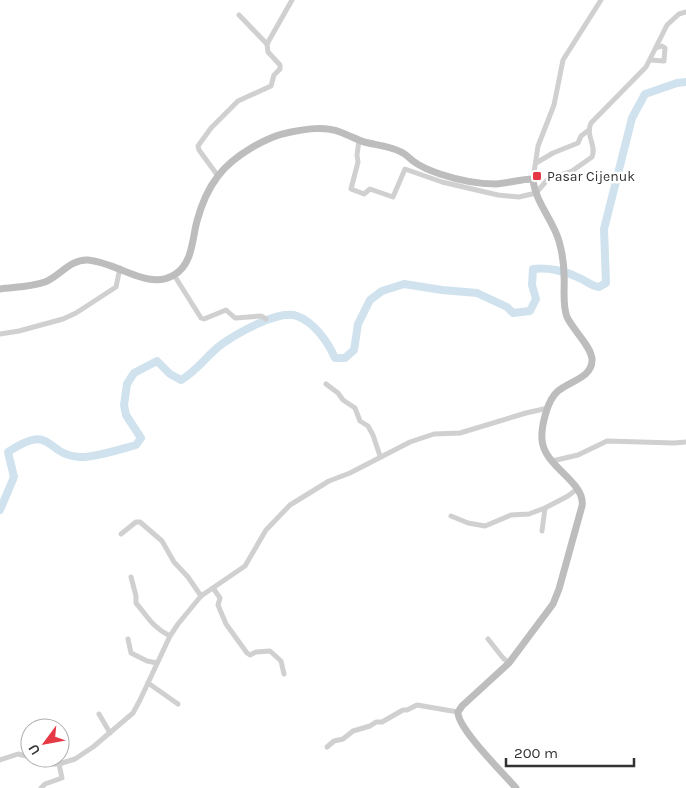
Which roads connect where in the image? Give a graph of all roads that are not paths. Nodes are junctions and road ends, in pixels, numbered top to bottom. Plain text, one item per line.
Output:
1 (292, 0) edge
2 (600, 0) edge
3 (686, 12) edge
4 (240, 15) dead end
5 (267, 44) junction
6 (656, 48) junction
7 (651, 60) junction
8 (589, 130) junction
9 (358, 146) junction
10 (536, 163) junction
11 (218, 176) junction
12 (534, 179) junction
13 (536, 193) junction
14 (120, 268) junction
15 (174, 275) junction
16 (0, 289) edge
17 (266, 319) dead end
18 (0, 334) edge
19 (326, 384) dead end
20 (549, 408) junction
21 (686, 442) edge
22 (380, 456) junction
23 (552, 461) junction
24 (577, 489) junction
25 (545, 508) junction
26 (452, 516) dead end
27 (542, 531) dead end
28 (121, 534) dead end
29 (131, 577) dead end
30 (214, 588) junction
31 (201, 596) junction
32 (170, 636) junction
33 (128, 639) dead end
34 (488, 639) dead end
35 (158, 663) junction
36 (509, 663) junction
37 (284, 674) dead end
38 (148, 683) junction
39 (178, 704) dead end
40 (458, 712) junction
41 (98, 714) dead end
42 (110, 733) junction
43 (327, 747) dead end
44 (20, 754) edge
45 (0, 760) edge
46 (70, 761) edge
47 (60, 768) edge
48 (41, 788) edge
49 (516, 788) edge

1 - 5 street
2 - 10 street
3 - 6 street
4 - 5 street
5 - 11 street
6 - 7 street
6 - 7 street
7 - 8 street
8 - 10 street
8 - 13 street
9 - 11 main road
9 - 12 main road
9 - 13 street
10 - 12 street
11 - 15 main road
12 - 13 main road
13 - 20 main road
14 - 15 main road
14 - 16 main road
14 - 18 street
15 - 17 street
19 - 22 street
20 - 22 street
20 - 23 main road
21 - 23 street
22 - 30 street
23 - 24 main road
24 - 25 street
24 - 36 main road
25 - 26 street
25 - 27 street
28 - 31 street
29 - 32 street
30 - 31 street
30 - 37 street
31 - 32 street
32 - 35 street
33 - 35 street
34 - 36 street
35 - 38 street
36 - 40 main road
38 - 39 street
38 - 42 street
40 - 43 street
40 - 49 main road
41 - 42 street
42 - 46 street
44 - 45 street
47 - 48 street

